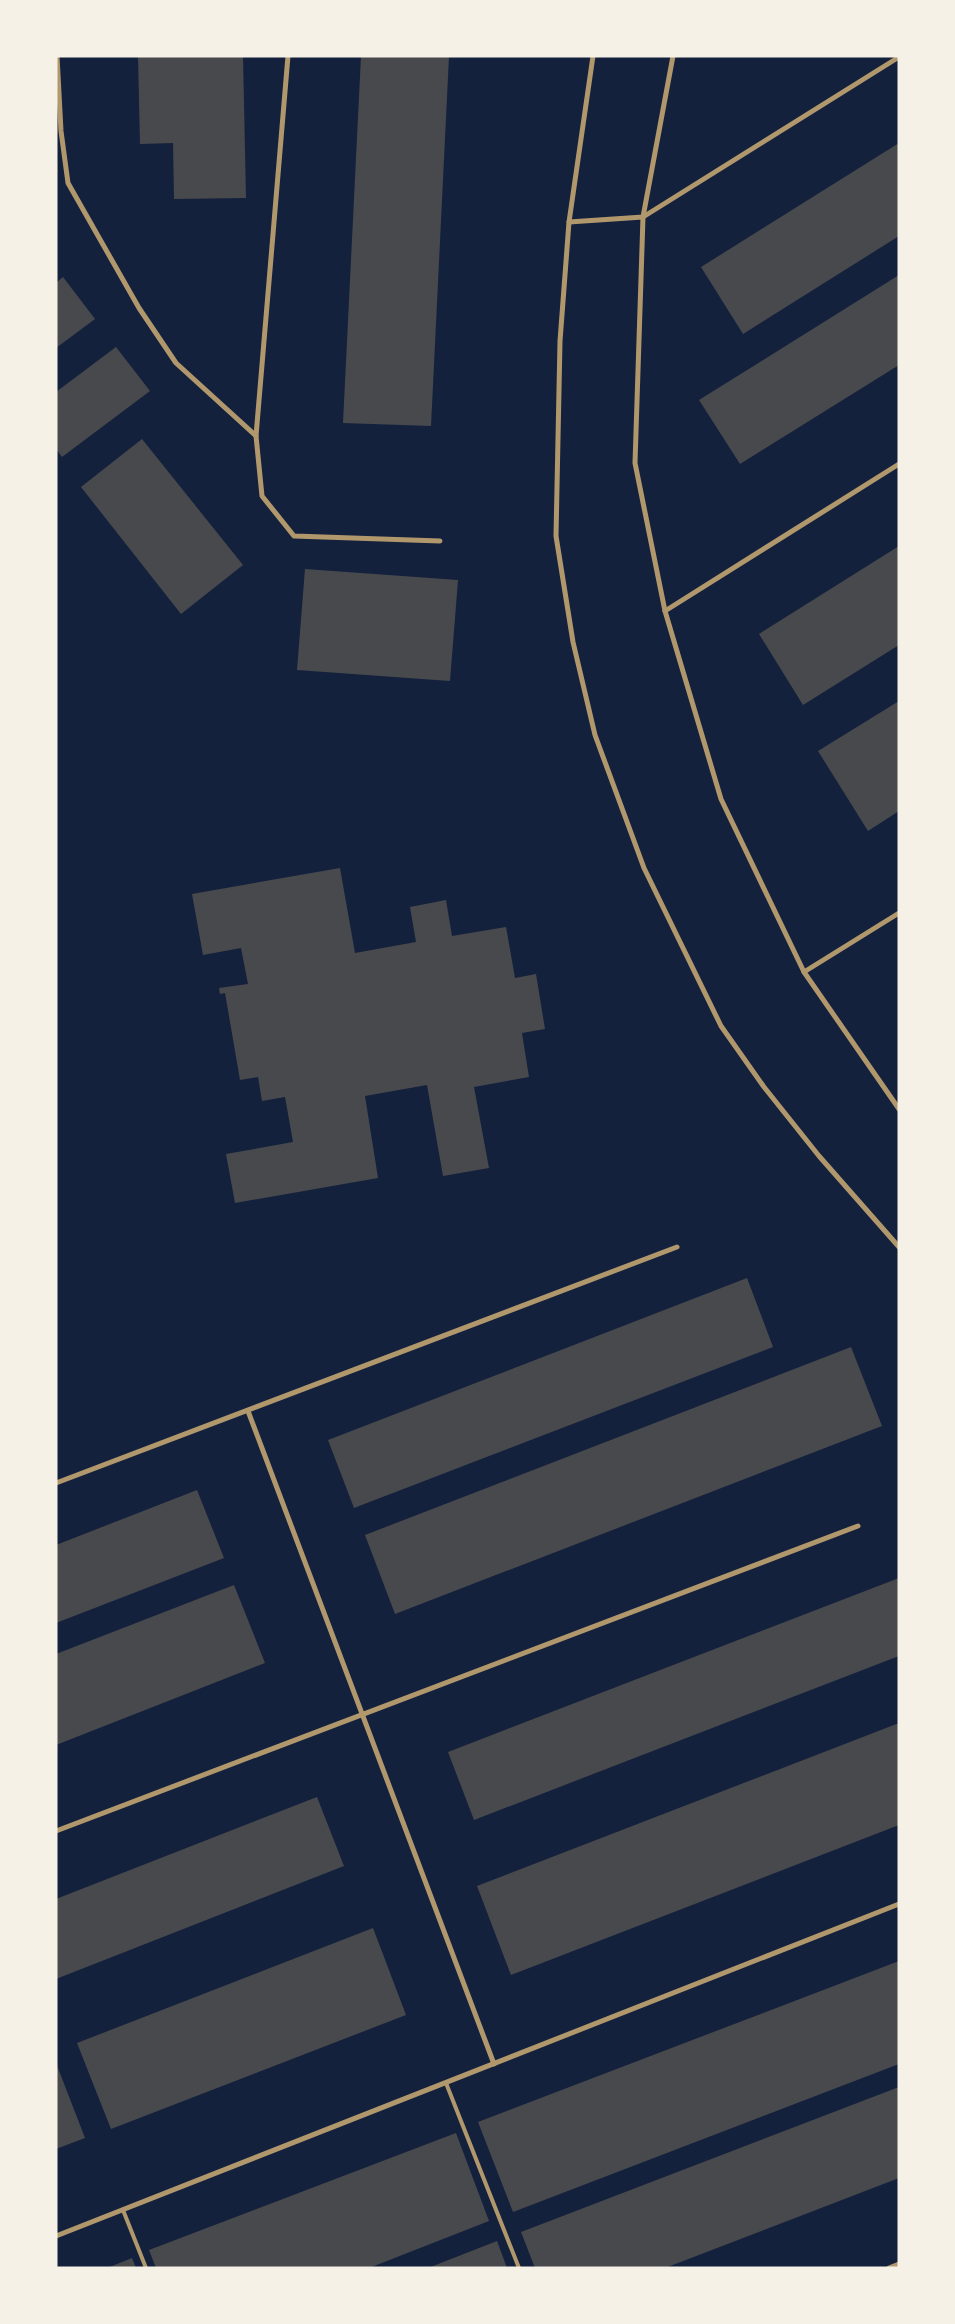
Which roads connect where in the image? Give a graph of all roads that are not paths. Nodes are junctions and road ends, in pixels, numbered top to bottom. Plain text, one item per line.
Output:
1 (57, 56) edge
2 (288, 56) edge
3 (593, 56) edge
4 (673, 56) edge
5 (898, 58) edge
6 (643, 217) junction
7 (569, 222) junction
8 (256, 436) junction
9 (899, 464) edge
10 (440, 541) dead end
11 (665, 611) junction
12 (899, 913) edge
13 (804, 972) junction
14 (899, 1109) edge
15 (677, 1247) dead end
16 (899, 1247) edge
17 (248, 1411) junction
18 (56, 1483) edge
19 (858, 1526) dead end
20 (362, 1714) junction
21 (56, 1831) edge
22 (899, 1904) edge
23 (494, 2064) junction
24 (446, 2083) junction
25 (124, 2210) junction
26 (56, 2236) edge
27 (899, 2264) edge
28 (146, 2268) edge
29 (519, 2268) edge
30 (889, 2268) edge

1 - 8 street
2 - 8 street
3 - 7 street
4 - 6 street
5 - 6 street
6 - 7 street
6 - 11 street
7 - 16 street
8 - 10 street
9 - 11 street
11 - 13 street
12 - 13 street
13 - 14 street
15 - 17 street
17 - 18 street
17 - 20 street
19 - 20 street
20 - 21 street
20 - 23 street
22 - 23 street
23 - 24 street
24 - 25 street
24 - 29 lane
25 - 26 street
25 - 28 lane
27 - 30 street

